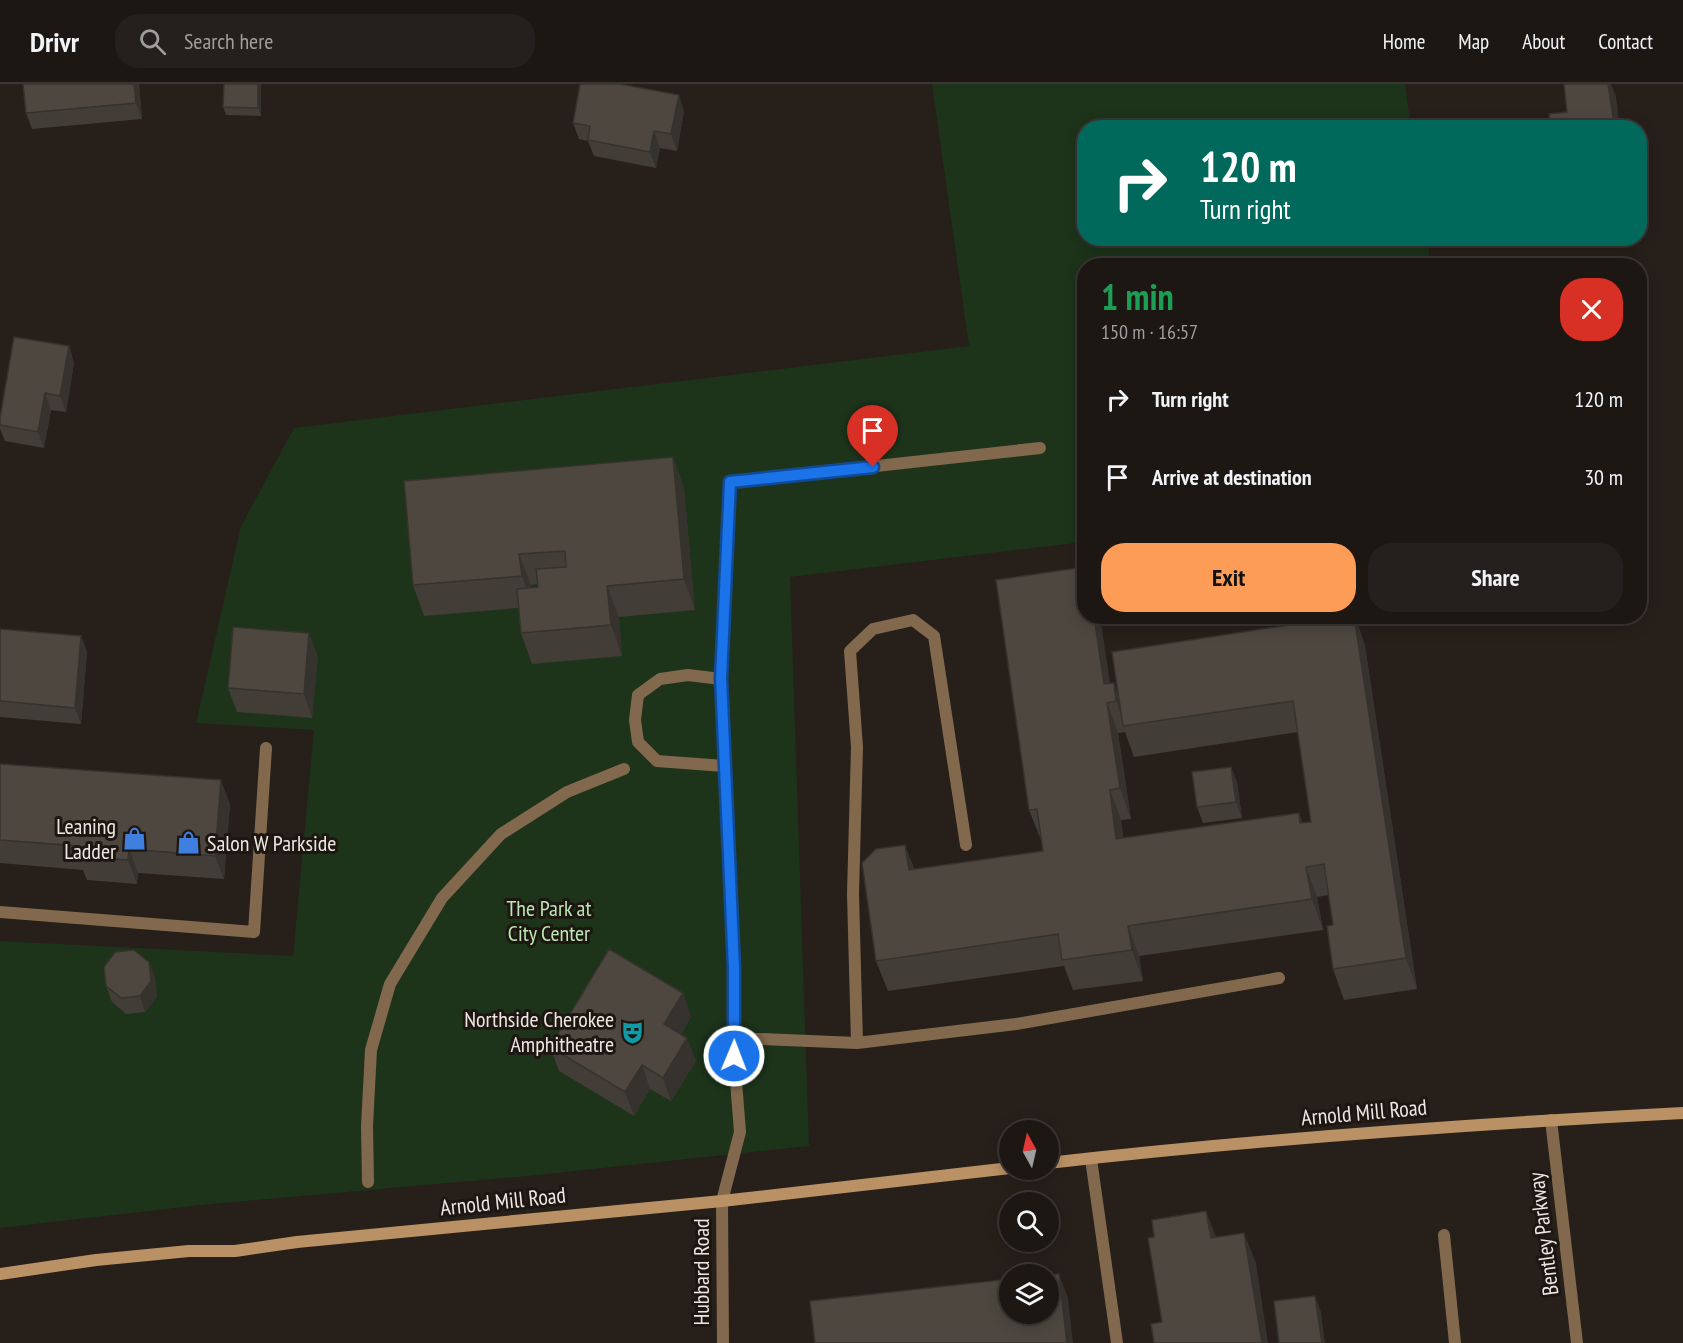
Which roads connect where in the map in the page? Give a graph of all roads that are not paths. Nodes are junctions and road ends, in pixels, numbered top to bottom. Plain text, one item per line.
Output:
1 (1040, 448) dead end
2 (721, 678) junction
3 (266, 748) dead end
4 (723, 766) junction
5 (624, 769) dead end
6 (966, 845) dead end
7 (0, 912) edge
8 (1279, 978) dead end
9 (735, 1038) junction
10 (857, 1043) junction
11 (1683, 1113) edge
12 (1551, 1120) junction
13 (1090, 1159) junction
14 (1059, 1162) edge
15 (999, 1169) edge
16 (368, 1182) dead end
17 (722, 1201) junction
18 (1444, 1235) dead end
19 (0, 1274) edge
20 (723, 1343) edge
21 (1117, 1343) edge
22 (1455, 1343) edge
23 (1577, 1343) edge

1 - 2 street
2 - 4 street
2 - 4 street
3 - 7 street
4 - 9 street, Hubbard Road
5 - 16 street
6 - 10 street
8 - 10 street
9 - 10 street
9 - 17 street, Hubbard Road
11 - 12 main road, Arnold Mill Road
12 - 13 main road, Arnold Mill Road
12 - 23 street, Bentley Parkway
13 - 14 main road, Arnold Mill Road
13 - 21 street
15 - 17 main road, Arnold Mill Road
17 - 19 main road, Arnold Mill Road
17 - 20 street, Hubbard Road
18 - 22 street

